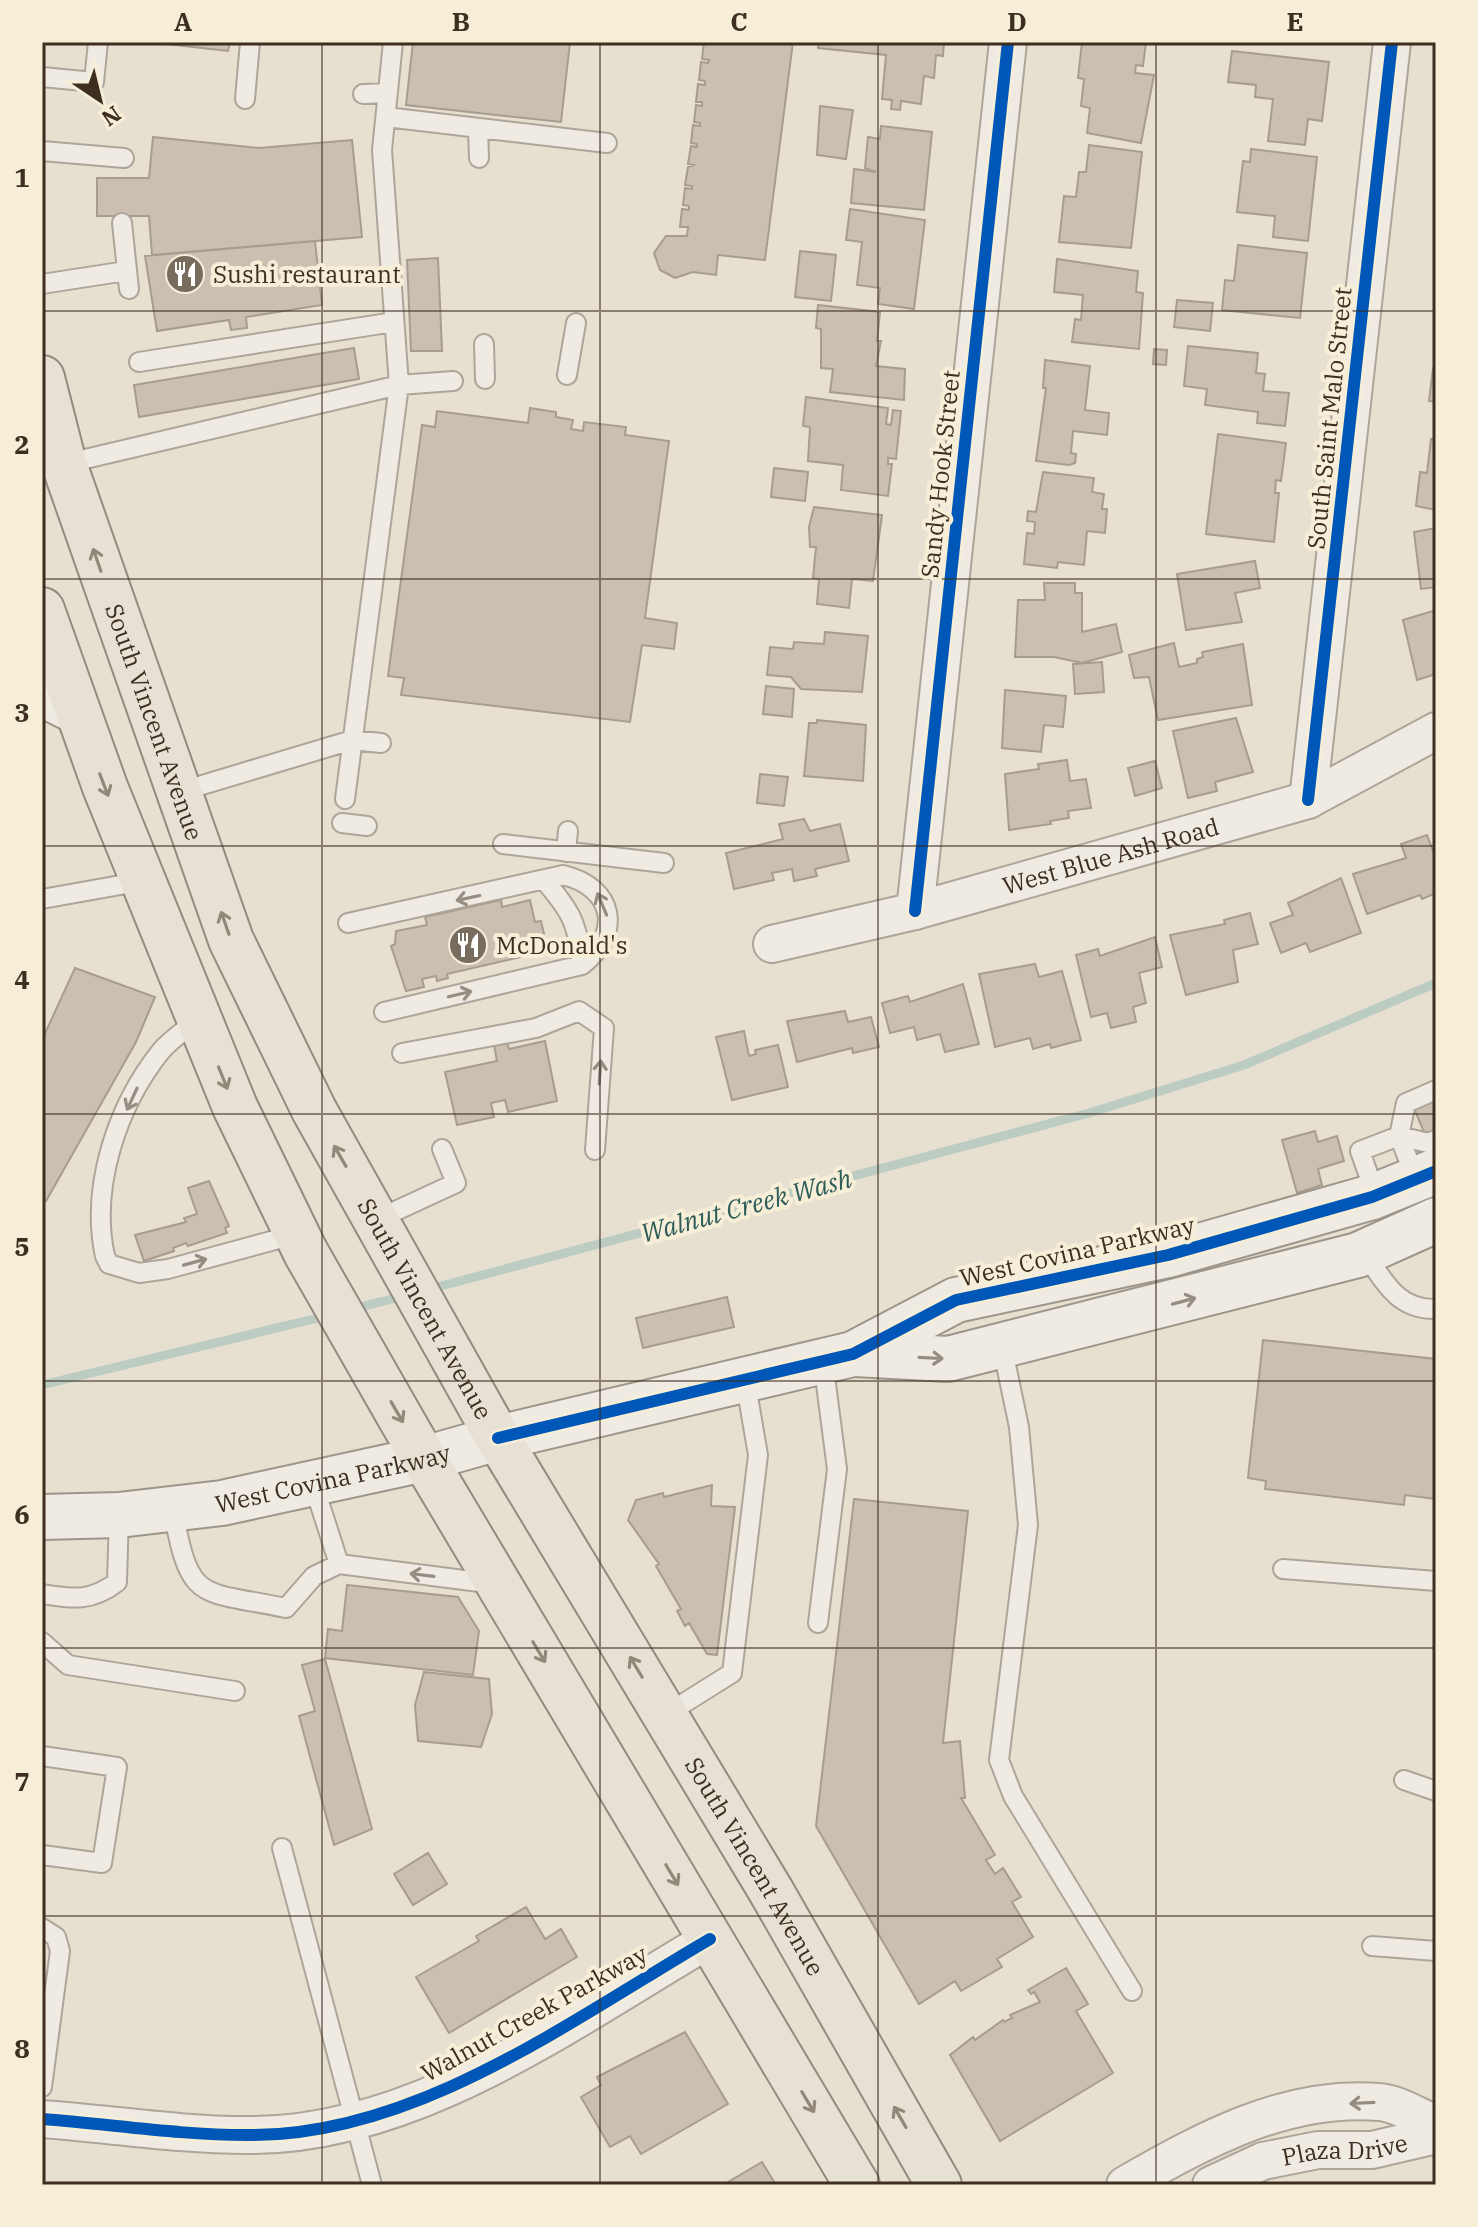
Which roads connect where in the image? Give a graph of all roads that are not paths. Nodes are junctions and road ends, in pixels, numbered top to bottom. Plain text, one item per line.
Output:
1 (98, 42) edge
2 (250, 42) edge
3 (393, 42) edge
4 (1008, 42) edge
5 (1392, 42) edge
6 (42, 77) edge
7 (388, 93) junction
8 (363, 94) dead end
9 (245, 99) dead end
10 (386, 117) junction
11 (478, 128) junction
12 (607, 143) dead end
13 (42, 151) edge
14 (124, 158) dead end
15 (479, 158) dead end
16 (122, 223) dead end
17 (42, 284) edge
18 (394, 322) junction
19 (576, 323) dead end
20 (484, 344) dead end
21 (139, 362) dead end
22 (567, 375) dead end
23 (42, 378) edge
24 (485, 379) dead end
25 (453, 381) dead end
26 (399, 385) junction
27 (53, 470) edge
28 (42, 610) edge
29 (60, 703) edge
30 (1436, 731) edge
31 (352, 740) junction
32 (381, 743) dead end
33 (179, 792) junction
34 (345, 799) dead end
35 (1308, 800) junction
36 (342, 823) dead end
37 (367, 826) dead end
38 (568, 831) dead end
39 (503, 844) dead end
40 (566, 852) junction
41 (664, 863) dead end
42 (544, 880) junction
43 (143, 881) junction
44 (42, 899) edge
45 (915, 911) junction
46 (348, 923) dead end
47 (772, 944) dead end
48 (582, 965) junction
49 (384, 1012) dead end
50 (199, 1019) junction
51 (402, 1053) dead end
52 (1436, 1090) edge
53 (1399, 1136) junction
54 (1436, 1140) edge
55 (442, 1149) dead end
56 (595, 1150) dead end
57 (1426, 1175) edge
58 (1376, 1196) junction
59 (376, 1220) junction
60 (1436, 1220) edge
61 (297, 1234) junction
62 (1364, 1252) junction
63 (1436, 1309) edge
64 (1002, 1346) junction
65 (838, 1357) junction
66 (745, 1379) junction
67 (498, 1438) junction
68 (424, 1459) junction
69 (313, 1483) junction
70 (173, 1510) junction
71 (119, 1515) junction
72 (42, 1517) edge
73 (339, 1564) junction
74 (1283, 1569) dead end
75 (1436, 1581) edge
76 (499, 1585) junction
77 (42, 1594) edge
78 (818, 1623) dead end
79 (42, 1642) edge
80 (235, 1691) dead end
81 (665, 1715) junction
82 (42, 1756) edge
83 (1404, 1780) dead end
84 (1436, 1791) edge
85 (282, 1848) dead end
86 (42, 1855) edge
87 (42, 1928) edge
88 (710, 1939) junction
89 (1372, 1946) dead end
90 (1436, 1951) edge
91 (1132, 1991) dead end
92 (42, 2087) edge
93 (42, 2119) edge
94 (352, 2120) junction
95 (1436, 2124) edge
96 (1436, 2135) edge
97 (372, 2185) edge
98 (857, 2185) edge
99 (939, 2185) edge
100 (1125, 2185) edge
101 (1211, 2185) edge

1 - 6 lane
2 - 9 lane
3 - 7 lane
4 - 45 street, Sandy Hook Street
5 - 35 street, South Saint Malo Street
7 - 8 lane
7 - 10 lane
10 - 11 lane
10 - 18 lane
11 - 12 lane
11 - 15 lane
13 - 14 lane
16 - 17 lane
18 - 21 lane
18 - 26 lane
19 - 22 lane
20 - 24 lane
23 - 27 main road, South Vincent Avenue
25 - 26 lane
26 - 27 lane
26 - 31 lane
33 -> 27 main road, South Vincent Avenue
28 - 29 main road
29 -> 43 main road
30 - 35 street, West Blue Ash Road
31 - 32 lane
31 - 33 lane
31 - 34 lane
59 -> 33 main road, South Vincent Avenue
35 - 45 street, West Blue Ash Road
36 - 37 lane
38 - 40 lane
39 - 40 lane
40 - 41 lane
42 -> 46 lane
42 - 48 lane
48 -> 42 lane
43 - 44 lane
43 - 50 main road
45 - 47 street, West Blue Ash Road
49 -> 48 lane
50 -> 61 main road
50 -> 61 lane
56 -> 51 lane
52 - 53 lane
53 - 54 lane
53 - 57 lane
53 - 58 lane
55 - 59 lane
57 - 58 street, West Covina Parkway
58 - 65 street, West Covina Parkway
59 - 67 main road, South Vincent Avenue
60 - 62 street, West Covina Parkway
61 -> 68 main road
62 - 63 lane
64 -> 62 street, West Covina Parkway
65 -> 64 street, West Covina Parkway
64 - 91 lane
65 - 66 street, West Covina Parkway
65 - 78 lane
66 - 67 street, West Covina Parkway
66 - 81 lane
67 - 68 street, West Covina Parkway
81 -> 67 main road, South Vincent Avenue
68 - 69 street, West Covina Parkway
68 - 76 main road
69 - 70 street, West Covina Parkway
69 - 73 lane
70 - 71 street, West Covina Parkway
70 - 73 lane
71 - 72 street, West Covina Parkway
71 - 77 lane
76 -> 73 lane
74 - 75 lane
76 -> 88 main road
79 - 80 lane
99 -> 81 main road, South Vincent Avenue
82 - 86 lane
83 - 84 lane
85 - 94 lane
87 - 92 lane
88 - 94 street, Walnut Creek Parkway
88 -> 98 main road
89 - 90 lane
93 - 94 street, Walnut Creek Parkway
94 - 97 lane
95 -> 100 street
96 - 101 street, Plaza Drive

